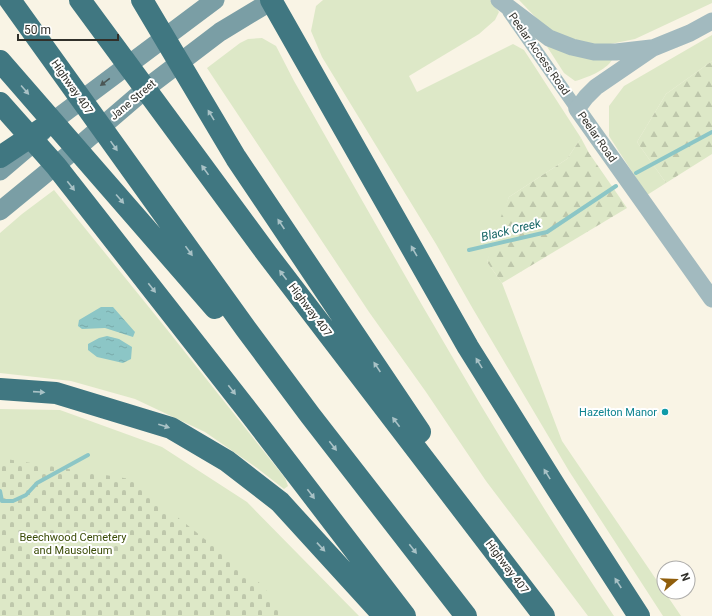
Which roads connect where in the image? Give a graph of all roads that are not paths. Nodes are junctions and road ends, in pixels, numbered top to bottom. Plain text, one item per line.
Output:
1 (10, 0) edge
2 (80, 0) edge
3 (142, 0) edge
4 (272, 0) edge
5 (499, 0) edge
6 (209, 4) edge
7 (712, 21) edge
8 (653, 48) junction
9 (0, 61) edge
10 (0, 103) edge
11 (577, 109) junction
12 (48, 125) joint
13 (5, 161) edge
14 (0, 211) edge
15 (712, 298) edge
16 (0, 389) edge
17 (310, 415) junction
18 (530, 598) junction
19 (384, 616) edge
20 (405, 616) edge
21 (466, 616) edge
22 (544, 616) edge
23 (639, 616) edge

1 -> 17 highway, Highway 407
18 -> 2 highway, Highway 407
18 -> 3 highway
4 - 14 main road, Jane Street
23 -> 4 highway
5 - 8 street
5 - 11 street, Peelar Access Road
6 -> 12 main road
7 - 8 street, Peelar Road
8 - 11 street, Peelar Road
9 -> 17 highway
10 -> 20 highway
11 - 15 street, Peelar Road
12 - 13 highway
16 -> 19 highway
17 -> 21 highway, Highway 407
18 - 22 highway, Highway 407

